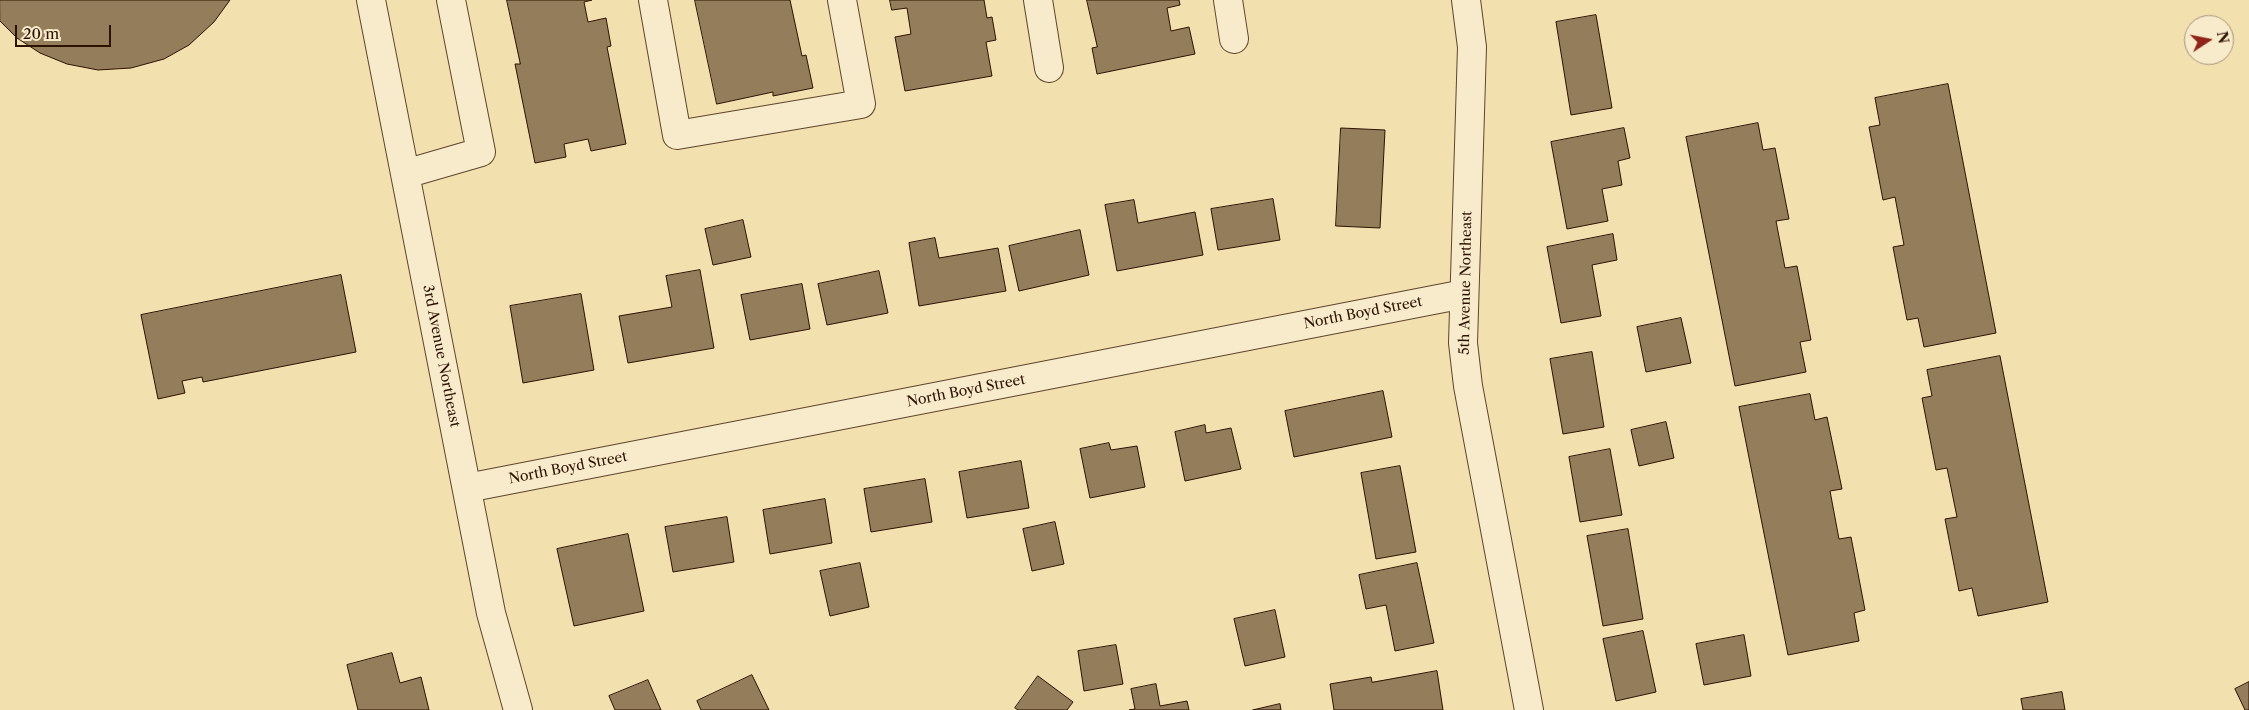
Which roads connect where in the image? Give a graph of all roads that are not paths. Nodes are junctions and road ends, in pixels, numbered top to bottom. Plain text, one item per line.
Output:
1 (371, 0) edge
2 (451, 0) edge
3 (653, 0) edge
4 (842, 0) edge
5 (1038, 0) edge
6 (1228, 0) edge
7 (1466, 0) edge
8 (1234, 39) dead end
9 (1049, 68) dead end
10 (405, 174) junction
11 (1464, 294) junction
12 (467, 488) junction
13 (518, 710) edge
14 (1529, 710) edge

1 - 10 street, 3rd Avenue Northeast
2 - 10 street
3 - 4 street
5 - 9 street
6 - 8 street
7 - 11 street, 5th Avenue Northeast
10 - 12 street, 3rd Avenue Northeast
11 - 12 street, North Boyd Street
11 - 14 street, 5th Avenue Northeast
12 - 13 street, 3rd Avenue Northeast

